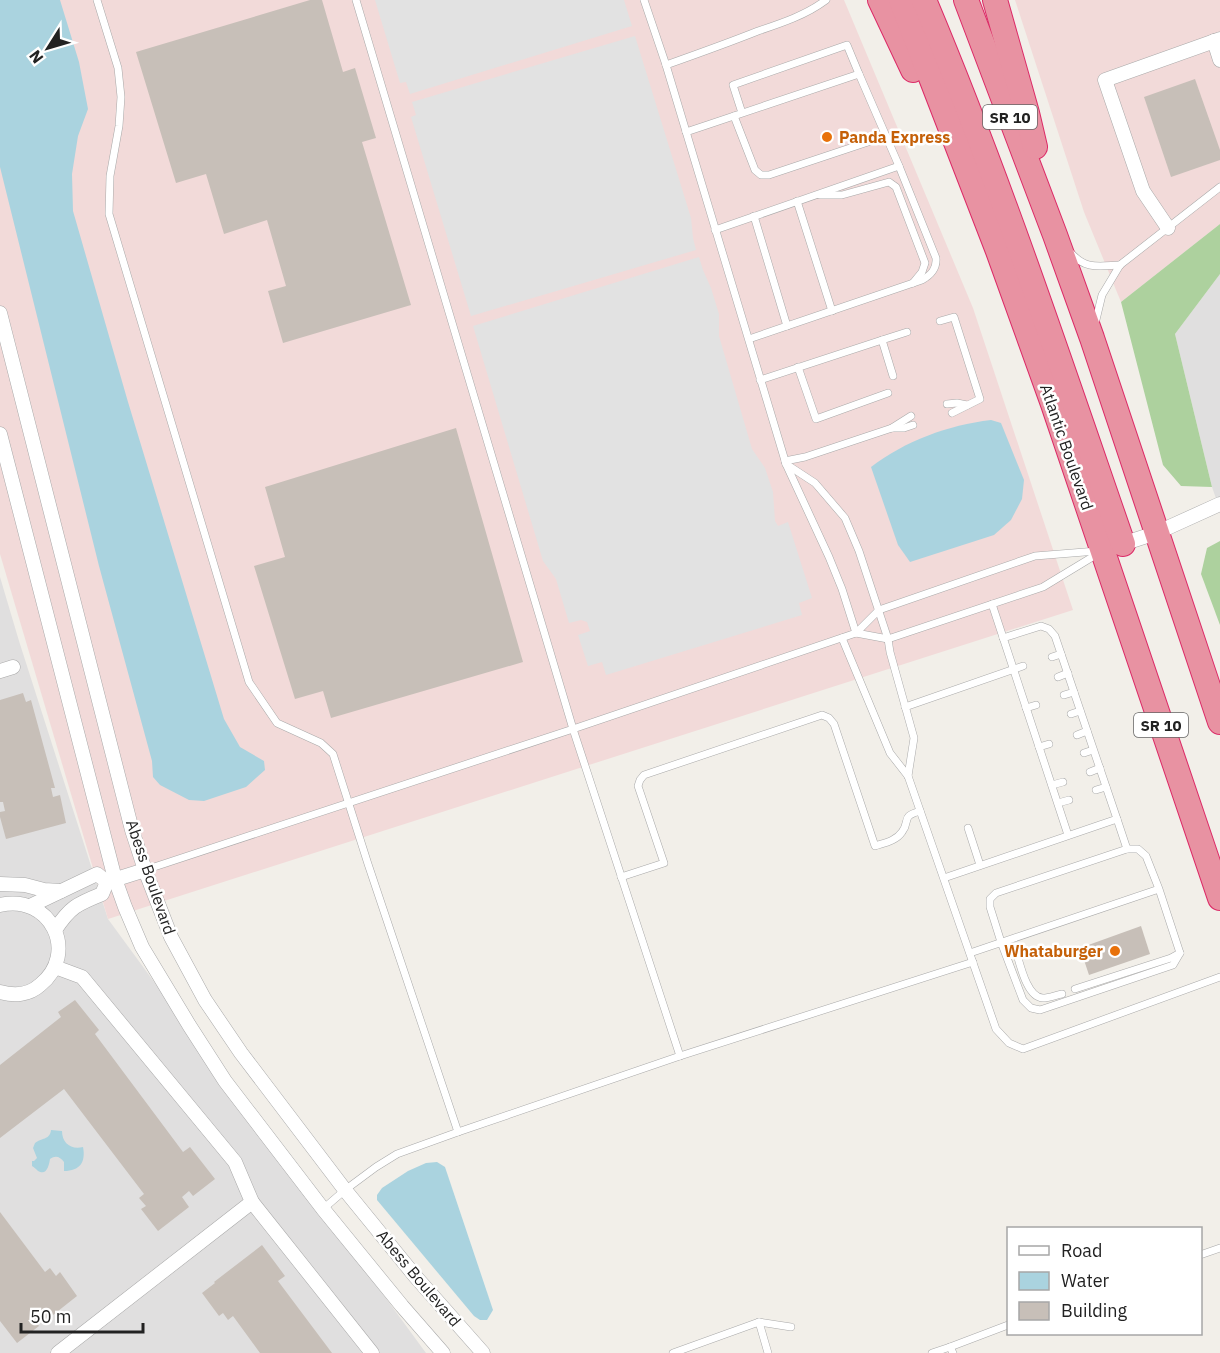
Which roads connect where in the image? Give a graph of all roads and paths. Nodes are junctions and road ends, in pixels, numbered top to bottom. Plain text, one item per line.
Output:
1 (97, 0) edge
2 (356, 0) edge
3 (644, 0) edge
4 (826, 0) edge
5 (880, 0) edge
6 (901, 0) edge
7 (924, 0) edge
8 (966, 0) edge
9 (995, 0) edge
10 (1217, 40) edge
11 (1220, 60) edge
12 (666, 64) junction
13 (859, 74) junction
14 (742, 113) junction
15 (734, 116) junction
16 (686, 132) junction
17 (886, 136) junction
18 (899, 166) junction
19 (1220, 187) edge
20 (815, 195) junction
21 (797, 201) junction
22 (754, 216) junction
23 (1168, 228) junction
24 (715, 230) junction
25 (1055, 235) junction
26 (999, 251) junction
27 (1120, 266) junction
28 (914, 283) junction
29 (832, 311) junction
30 (0, 313) edge
31 (940, 321) dead end
32 (787, 326) junction
33 (907, 332) dead end
34 (1092, 338) junction
35 (748, 339) junction
36 (882, 340) junction
37 (798, 367) junction
38 (893, 376) dead end
39 (760, 380) junction
40 (888, 393) dead end
41 (947, 404) dead end
42 (967, 405) junction
43 (952, 412) dead end
44 (911, 416) dead end
45 (914, 425) dead end
46 (892, 428) junction
47 (0, 434) edge
48 (786, 462) junction
49 (1220, 504) edge
50 (1156, 533) junction
51 (1113, 547) junction
52 (992, 604) junction
53 (879, 610) junction
54 (856, 633) junction
55 (842, 638) junction
56 (1003, 638) junction
57 (888, 639) junction
58 (1061, 654) junction
59 (1052, 657) dead end
60 (1023, 666) dead end
61 (1014, 669) junction
62 (1068, 673) junction
63 (1058, 677) dead end
64 (1030, 686) dead end
65 (1020, 690) junction
66 (1074, 692) junction
67 (1064, 695) dead end
68 (1036, 705) dead end
69 (905, 707) junction
70 (1026, 708) junction
71 (1080, 711) junction
72 (1071, 714) dead end
73 (1220, 722) edge
74 (1042, 723) dead end
75 (1032, 726) junction
76 (573, 729) junction
77 (1087, 731) junction
78 (1077, 735) dead end
79 (1049, 744) dead end
80 (1039, 747) junction
81 (1093, 750) junction
82 (1084, 753) dead end
83 (1055, 762) dead end
84 (1046, 765) junction
85 (1100, 768) junction
86 (1090, 772) dead end
87 (908, 776) junction
88 (1063, 782) dead end
89 (1052, 785) junction
90 (1106, 787) junction
91 (1096, 790) dead end
92 (1069, 800) dead end
93 (348, 803) junction
94 (1058, 804) junction
95 (920, 811) junction
96 (1117, 819) junction
97 (968, 828) dead end
98 (1068, 835) junction
99 (1127, 849) junction
100 (980, 865) junction
101 (145, 870) junction
102 (621, 877) junction
103 (944, 878) junction
104 (111, 881) junction
105 (0, 884) edge
106 (1159, 889) junction
107 (61, 891) junction
108 (1220, 898) edge
109 (0, 905) edge
110 (30, 906) junction
111 (55, 930) junction
112 (1001, 942) junction
113 (1180, 952) junction
114 (970, 953) junction
115 (973, 962) junction
116 (56, 967) junction
117 (1220, 978) edge
118 (1075, 989) dead end
119 (0, 992) edge
120 (1062, 994) dead end
121 (680, 1056) junction
122 (458, 1132) junction
123 (345, 1190) junction
124 (252, 1202) junction
125 (323, 1209) junction
126 (1220, 1248) edge
127 (1202, 1254) edge
128 (759, 1322) junction
129 (1007, 1325) edge
130 (791, 1327) dead end
131 (952, 1350) edge
132 (58, 1353) edge
133 (372, 1353) edge
134 (443, 1353) edge
135 (483, 1353) edge
136 (673, 1353) edge
137 (768, 1353) edge
138 (932, 1353) edge

1 - 93 lane
2 - 76 lane
3 - 12 lane
4 - 12 lane
5 - 26 highway
6 - 26 highway, Atlantic Boulevard / SR 10
7 - 51 highway
8 - 25 highway, SR 10
9 - 25 highway
10 - 11 street
10 - 23 street
12 - 16 lane
13 - 14 lane
13 - 14 lane
13 - 17 lane
14 - 15 lane
15 - 16 lane
15 - 17 lane
16 - 24 lane
17 - 18 lane
18 - 20 lane
18 - 28 lane
19 - 23 lane
20 - 21 lane
20 - 28 lane
21 - 22 lane
21 - 29 lane
22 - 24 lane
22 - 32 lane
23 - 27 lane
24 - 35 lane
25 - 27 lane
25 - 34 highway, SR 10
26 - 51 highway, Atlantic Boulevard / SR 10
27 - 34 lane
28 - 29 lane
29 - 32 lane
30 - 101 street, Abess Boulevard
31 - 42 lane
32 - 35 lane
33 - 36 lane
34 - 50 highway, SR 10
35 - 39 lane
36 - 37 lane
36 - 38 lane
37 - 39 lane
37 - 40 lane
39 - 48 lane
41 - 42 lane
42 - 43 lane
44 - 46 lane
45 - 46 lane
46 - 48 lane
47 - 104 street, Abess Boulevard
48 - 53 lane
48 - 54 lane
49 - 50 street
50 - 51 street
50 - 73 highway, SR 10
51 - 52 lane
51 - 53 lane
51 - 108 highway, Atlantic Boulevard / SR 10
52 - 56 lane
52 - 57 lane
53 - 54 lane
53 - 57 lane
54 - 55 lane
54 - 57 lane
55 - 76 lane
55 - 87 lane
56 - 58 lane
56 - 61 lane
57 - 69 lane
58 - 59 lane
58 - 62 lane
60 - 61 lane
61 - 65 lane
61 - 69 lane
62 - 63 lane
62 - 66 lane
64 - 65 lane
65 - 70 lane
66 - 67 lane
66 - 71 lane
68 - 70 lane
69 - 87 lane
70 - 75 lane
71 - 72 lane
71 - 77 lane
74 - 75 lane
75 - 80 lane
76 - 93 lane
76 - 102 lane
77 - 78 lane
77 - 81 lane
79 - 80 lane
80 - 84 lane
81 - 82 lane
81 - 85 lane
83 - 84 lane
84 - 89 lane
85 - 86 lane
85 - 90 lane
87 - 95 lane
88 - 89 lane
89 - 94 lane
90 - 91 lane
90 - 96 lane
92 - 94 lane
93 - 101 lane
93 - 122 lane
94 - 98 lane
95 - 102 lane
95 - 103 lane
96 - 98 lane
96 - 99 lane
97 - 100 lane
98 - 100 lane
99 - 106 lane
99 - 112 lane
100 - 103 lane
101 - 104 street
101 - 123 street, Abess Boulevard
102 - 121 lane
103 - 114 lane
104 - 107 street
104 - 111 street
104 - 125 street, Abess Boulevard
105 - 107 street
106 - 112 lane
106 - 113 lane
107 - 110 street
109 - 110 street
110 - 111 street
111 - 116 street
112 - 113 lane
112 - 114 lane
112 - 120 lane
113 - 118 lane
114 - 115 lane
115 - 117 lane
115 - 121 lane
116 - 119 street
116 - 124 street
121 - 122 lane
122 - 123 lane
123 - 125 lane
123 - 135 street, Abess Boulevard
124 - 132 street
124 - 133 street
125 - 134 street, Abess Boulevard
126 - 127 lane
128 - 130 lane
128 - 136 lane
128 - 137 lane
129 - 131 lane
131 - 138 lane

